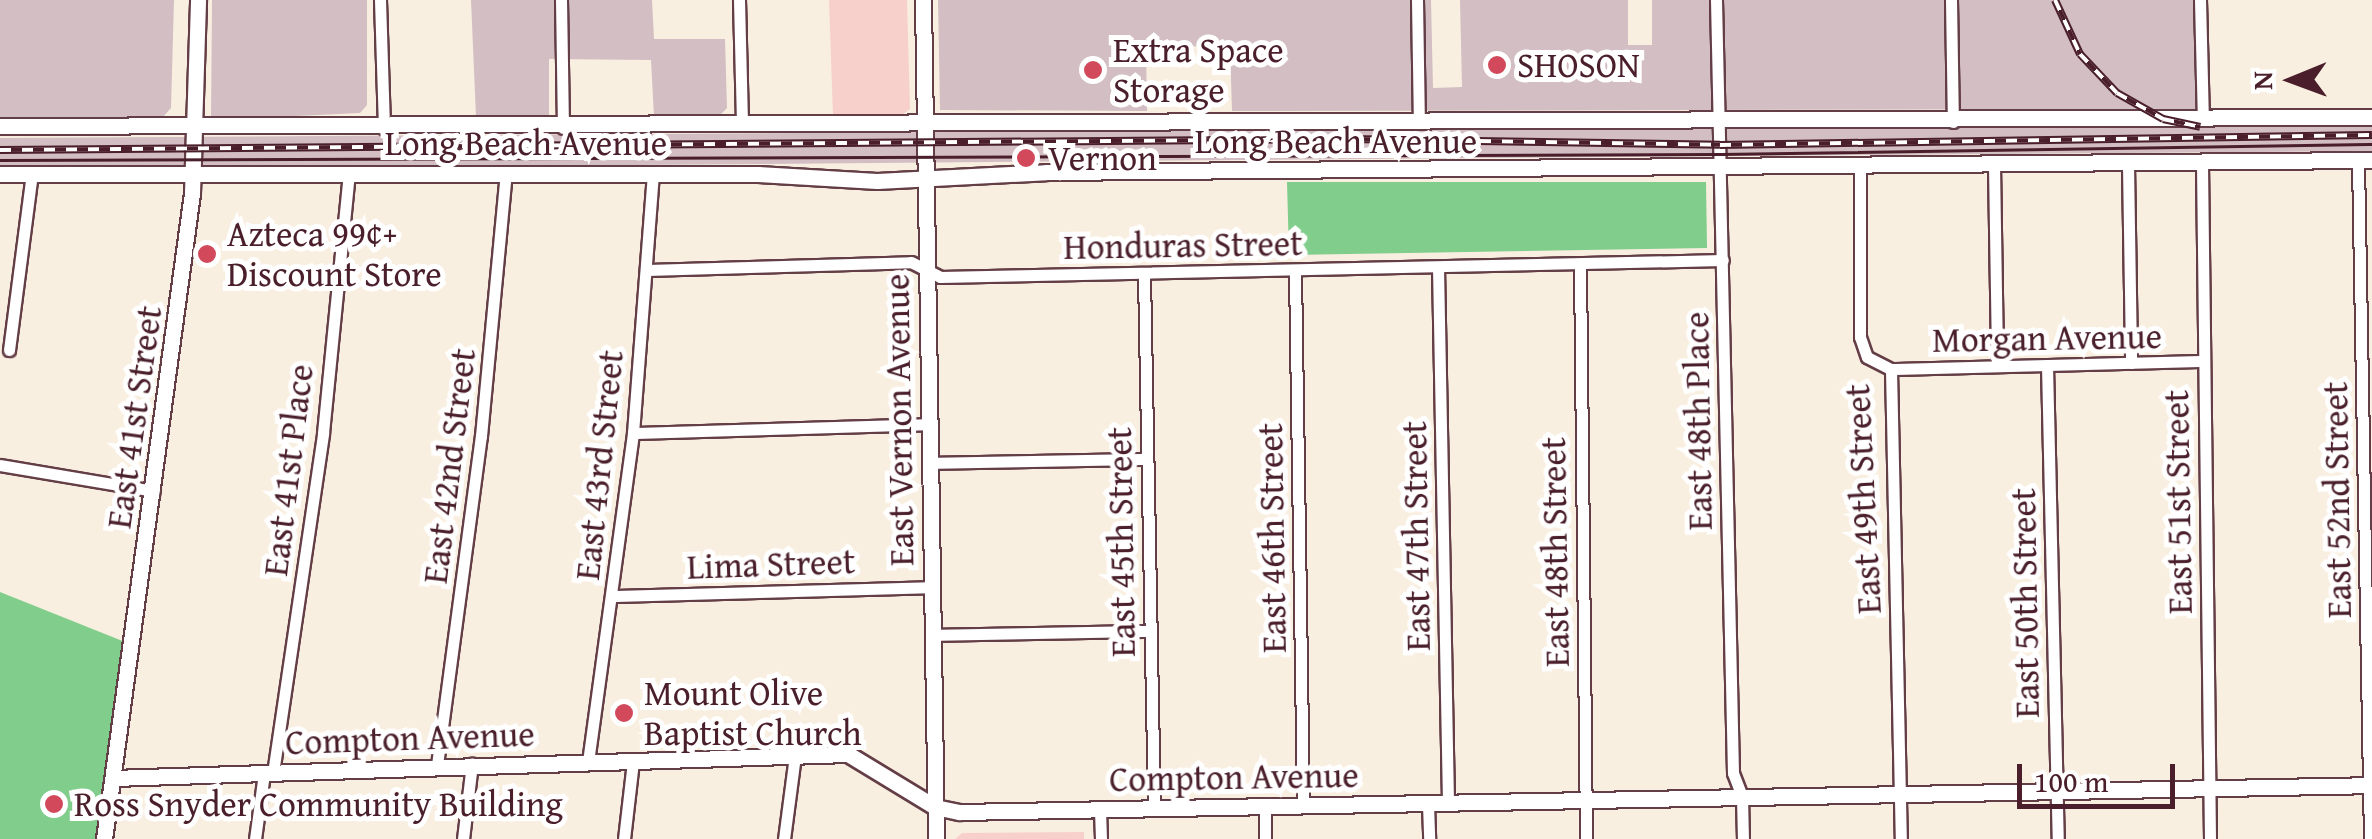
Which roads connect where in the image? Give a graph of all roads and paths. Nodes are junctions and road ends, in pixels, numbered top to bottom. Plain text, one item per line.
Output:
1 (198, 0) edge
2 (380, 0) edge
3 (560, 0) edge
4 (740, 0) edge
5 (922, 0) edge
6 (1417, 0) edge
7 (1716, 0) edge
8 (1951, 0) edge
9 (2200, 0) edge
10 (2372, 117) edge
11 (2203, 119) junction
12 (925, 122) junction
13 (1419, 122) junction
14 (1719, 122) junction
15 (1953, 122) junction
16 (742, 125) junction
17 (0, 126) edge
18 (194, 127) junction
19 (563, 128) junction
20 (384, 129) junction
21 (2365, 160) edge
22 (2202, 164) junction
23 (1994, 165) junction
24 (2128, 165) junction
25 (1860, 167) junction
26 (1722, 170) junction
27 (506, 173) junction
28 (653, 173) junction
29 (0, 174) edge
30 (32, 174) junction
31 (349, 174) junction
32 (193, 175) junction
33 (926, 180) junction
34 (1723, 260) junction
35 (1580, 264) junction
36 (1438, 267) junction
37 (647, 270) junction
38 (1296, 270) junction
39 (927, 271) junction
40 (1144, 274) junction
41 (9, 350) dead end
42 (2204, 361) junction
43 (2131, 363) junction
44 (1997, 365) junction
45 (2047, 365) junction
46 (1891, 369) junction
47 (930, 424) junction
48 (633, 434) junction
49 (1147, 459) junction
50 (930, 463) junction
51 (0, 465) edge
52 (154, 491) junction
53 (932, 587) junction
54 (612, 596) junction
55 (1150, 631) junction
56 (932, 636) junction
57 (795, 756) junction
58 (633, 761) junction
59 (588, 762) junction
60 (472, 764) junction
61 (437, 765) junction
62 (268, 773) junction
63 (113, 778) junction
64 (2371, 785) edge
65 (2209, 788) junction
66 (2058, 790) junction
67 (1900, 793) junction
68 (1742, 796) junction
69 (1585, 800) junction
70 (1428, 804) junction
71 (1448, 804) junction
72 (1303, 805) junction
73 (1265, 806) junction
74 (935, 807) junction
75 (1154, 808) junction
76 (1100, 810) junction
77 (104, 839) edge
78 (255, 839) edge
79 (463, 839) edge
80 (624, 839) edge
81 (784, 839) edge
82 (936, 839) edge
83 (1101, 839) edge
84 (1265, 839) edge
85 (1429, 839) edge
86 (1586, 839) edge
87 (1743, 839) edge
88 (1901, 839) edge
89 (2058, 839) edge
90 (2210, 839) edge
91 (2370, 839) edge

1 - 18 street, East 41st Street
2 - 20 street
3 - 19 street
4 - 16 street
5 - 12 street, East Vernon Avenue
6 - 13 street
7 - 14 street, East 48th Place
8 - 15 street
9 - 11 street
10 - 11 street, Long Beach Avenue
11 - 15 street, Long Beach Avenue
12 - 13 street, Long Beach Avenue
12 - 16 street, Long Beach Avenue
12 - 33 street, East Vernon Avenue
13 - 14 street, Long Beach Avenue
14 - 15 street, Long Beach Avenue
14 - 26 street, East 48th Place
16 - 19 street, Long Beach Avenue
17 - 18 street, Long Beach Avenue
18 - 20 street, Long Beach Avenue
18 - 32 street, East 41st Street
19 - 20 street, Long Beach Avenue
21 - 22 street, Long Beach Avenue
21 - 64 street, East 52nd Street
22 - 24 street, Long Beach Avenue
22 - 42 street, East 51st Street
23 - 24 street, Long Beach Avenue
23 - 25 street, Long Beach Avenue
23 - 44 street
24 - 43 street
25 - 26 street, Long Beach Avenue
25 - 46 street, East 49th Street
26 - 33 street, Long Beach Avenue
26 - 34 street, East 48th Place
27 - 28 street, Long Beach Avenue
27 - 31 street, Long Beach Avenue
27 - 61 street, East 42nd Street
28 - 33 street, Long Beach Avenue
28 - 37 street, East 43rd Street
29 - 30 street, Long Beach Avenue
30 - 32 street, Long Beach Avenue
30 - 41 street
31 - 32 street, Long Beach Avenue
31 - 62 street, East 41st Place
32 - 52 street, East 41st Street
33 - 39 street, East Vernon Avenue
34 - 35 street, Honduras Street
34 - 68 street, East 48th Place
35 - 36 street, Honduras Street
35 - 69 street, East 48th Street
36 - 38 street, Honduras Street
36 - 71 street, East 47th Street
37 - 39 street, Honduras Street
37 - 48 street, East 43rd Street
38 - 40 street, Honduras Street
38 - 72 street, East 46th Street
39 - 40 street, Honduras Street
39 - 47 street, East Vernon Avenue
40 - 49 street, East 45th Street
42 - 43 street, Morgan Avenue
42 - 65 street, East 51st Street
43 - 45 street, Morgan Avenue
44 - 45 street, Morgan Avenue
44 - 46 street, Morgan Avenue
45 - 66 street, East 50th Street
46 - 67 street, East 49th Street
47 - 48 street
47 - 50 street, East Vernon Avenue
48 - 54 street, East 43rd Street
49 - 50 street
49 - 55 street, East 45th Street
50 - 53 street, East Vernon Avenue
51 - 52 street
52 - 63 street, East 41st Street
53 - 54 street, Lima Street
53 - 56 street, East Vernon Avenue
54 - 59 street, East 43rd Street
55 - 56 street
55 - 75 street, East 45th Street
56 - 74 street, East Vernon Avenue
57 - 58 street, Compton Avenue
57 - 74 street, Compton Avenue
57 - 81 street
58 - 59 street, Compton Avenue
58 - 80 street
59 - 60 street, Compton Avenue
60 - 61 street, Compton Avenue
60 - 79 street
61 - 62 street, Compton Avenue
62 - 63 street, Compton Avenue
62 - 78 street, East 41st Place
63 - 77 street, East 41st Street
64 - 65 street, Compton Avenue
64 - 91 street, East 52nd Street
65 - 66 street, Compton Avenue
65 - 90 street, East 51st Street
66 - 67 street, Compton Avenue
66 - 89 street, East 50th Street
67 - 68 street, Compton Avenue
67 - 88 street, East 49th Street
68 - 69 street, Compton Avenue
68 - 87 street, East 48th Place
69 - 71 street, Compton Avenue
69 - 86 street, East 48th Street
70 - 71 street, Compton Avenue
70 - 72 street, Compton Avenue
70 - 85 street
72 - 73 street, Compton Avenue
73 - 75 street, Compton Avenue
73 - 84 street
74 - 76 street, Compton Avenue
74 - 82 street, East Vernon Avenue
75 - 76 street, Compton Avenue
76 - 83 street

